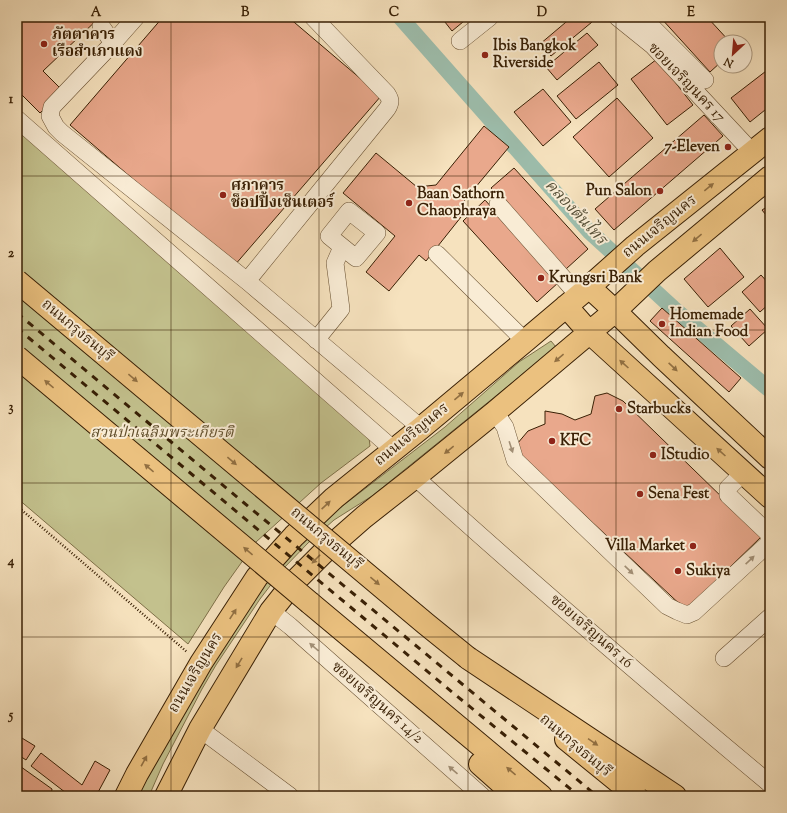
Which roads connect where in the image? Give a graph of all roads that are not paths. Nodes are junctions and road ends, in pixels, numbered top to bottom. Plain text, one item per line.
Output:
1 (136, 17) edge
2 (313, 17) edge
3 (490, 17) edge
4 (617, 17) edge
5 (642, 17) edge
6 (100, 26) dead end
7 (460, 41) dead end
8 (657, 41) junction
9 (112, 43) junction
10 (705, 80) dead end
11 (17, 119) edge
12 (770, 138) edge
13 (752, 152) junction
14 (770, 177) edge
15 (498, 204) dead end
16 (342, 247) dead end
17 (437, 254) dead end
18 (17, 281) edge
19 (247, 281) junction
20 (578, 296) junction
21 (615, 311) junction
22 (589, 332) junction
23 (316, 340) junction
24 (525, 342) junction
25 (17, 357) edge
26 (495, 412) junction
27 (421, 428) junction
28 (394, 450) junction
29 (770, 458) edge
30 (743, 472) junction
31 (416, 477) junction
32 (770, 497) edge
33 (310, 603) junction
34 (270, 611) junction
35 (770, 617) edge
36 (468, 658) junction
37 (724, 658) dead end
38 (200, 729) junction
39 (770, 784) edge
40 (126, 796) edge
41 (166, 796) edge
42 (290, 796) edge
43 (482, 796) edge
44 (516, 796) edge
45 (541, 796) edge
46 (636, 796) edge
47 (675, 796) edge

1 - 9 street
2 - 19 street
3 - 7 street
4 - 8 street, ซอยเจริญนคร 17
5 - 8 street
6 - 9 street
8 - 10 street
8 - 13 street, ซอยเจริญนคร 17
9 - 19 street
11 - 28 street
12 - 13 main road, ถนนเจริญนคร
20 -> 13 main road, ถนนเจริญนคร
14 -> 21 main road, ถนนเจริญนคร
15 - 20 street
16 - 23 street
17 - 24 street
18 -> 36 main road, ถนนกรุงธนบุรี, bridge
19 - 23 street
20 - 21 main road
20 - 22 main road
20 - 24 main road, ถนนเจริญนคร
21 - 22 main road, ถนนเจริญนคร
21 -> 29 main road
22 -> 26 main road, ถนนเจริญนคร
30 -> 22 main road
23 - 27 street
27 -> 24 main road, ถนนเจริญนคร
33 -> 25 main road, bridge
26 -> 30 street
26 -> 31 main road, ถนนเจริญนคร
27 - 28 main road, ถนนเจริญนคร
40 -> 28 main road, ถนนเจริญนคร
30 - 32 main road
31 -> 34 main road, ถนนเจริญนคร
31 - 39 street, ซอยเจริญนคร 16
33 - 44 main road
45 -> 33 main road
34 -> 38 main road, ถนนเจริญนคร
43 -> 34 street, ซอยเจริญนคร 14/2
35 - 37 street
36 - 46 main road, ถนนกรุงธนบุรี
36 -> 47 main road
38 - 41 main road, ถนนเจริญนคร
38 - 42 street

